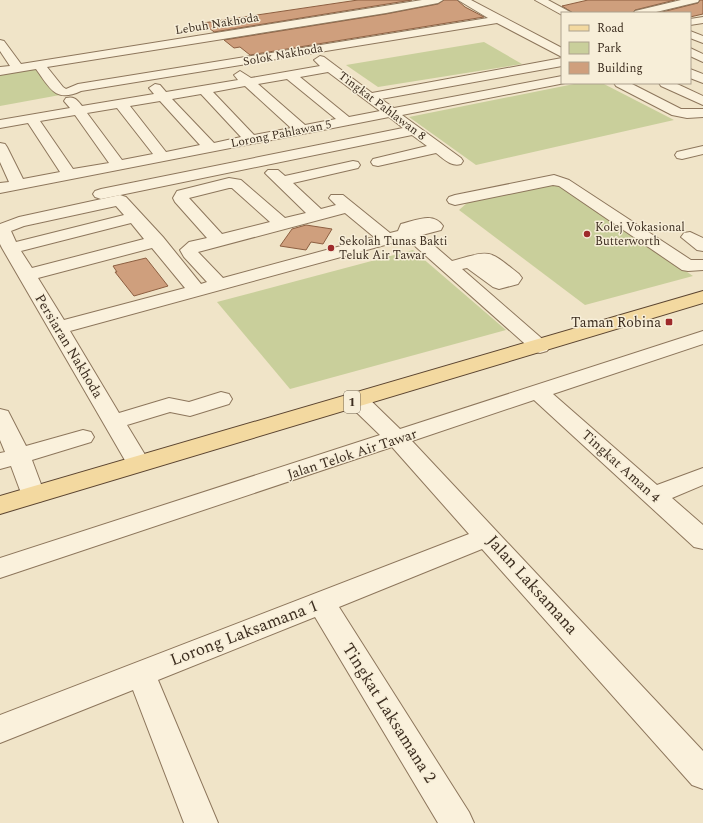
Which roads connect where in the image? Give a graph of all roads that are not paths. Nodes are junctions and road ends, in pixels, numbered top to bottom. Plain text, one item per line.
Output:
1 (438, 0) edge
2 (463, 0) edge
3 (566, 0) edge
4 (694, 0) edge
5 (544, 2) edge
6 (703, 3) edge
7 (565, 12) edge
8 (644, 12) edge
9 (500, 20) junction
10 (691, 34) edge
11 (703, 40) edge
12 (0, 43) edge
13 (561, 44) edge
14 (549, 46) junction
15 (232, 50) dead end
16 (307, 51) junction
17 (561, 52) edge
18 (691, 52) edge
19 (703, 58) edge
20 (251, 61) junction
21 (561, 62) edge
22 (138, 64) dead end
23 (228, 64) junction
24 (703, 64) edge
25 (39, 65) junction
26 (691, 66) edge
27 (18, 68) junction
28 (331, 68) junction
29 (0, 71) edge
30 (691, 73) edge
31 (64, 75) dead end
32 (290, 75) junction
33 (48, 77) junction
34 (147, 78) junction
35 (475, 78) junction
36 (703, 79) edge
37 (561, 80) edge
38 (248, 82) junction
39 (622, 84) edge
40 (667, 84) edge
41 (204, 90) junction
42 (499, 92) junction
43 (67, 93) junction
44 (164, 96) junction
45 (369, 97) junction
46 (703, 101) edge
47 (121, 104) junction
48 (78, 111) junction
49 (391, 113) junction
50 (703, 113) edge
51 (32, 119) junction
52 (346, 121) junction
53 (0, 124) edge
54 (302, 130) junction
55 (414, 130) junction
56 (288, 133) junction
57 (251, 140) junction
58 (0, 147) edge
59 (210, 148) junction
60 (439, 148) junction
61 (703, 150) edge
62 (189, 151) junction
63 (308, 152) junction
64 (682, 155) dead end
65 (163, 156) junction
66 (456, 161) dead end
67 (378, 162) dead end
68 (353, 164) dead end
69 (118, 165) junction
70 (86, 171) junction
71 (206, 172) junction
72 (69, 174) junction
73 (18, 184) junction
74 (0, 188) edge
75 (104, 193) junction
76 (334, 195) dead end
77 (455, 200) dead end
78 (348, 207) junction
79 (318, 215) junction
80 (136, 217) junction
81 (1, 222) edge
82 (282, 224) junction
83 (387, 239) junction
84 (218, 240) junction
85 (157, 242) junction
86 (11, 248) junction
87 (470, 262) dead end
88 (703, 265) edge
89 (450, 267) junction
90 (27, 275) junction
91 (220, 284) junction
92 (197, 290) junction
93 (703, 297) edge
94 (58, 328) junction
95 (702, 339) edge
96 (540, 346) junction
97 (538, 392) junction
98 (221, 399) dead end
99 (357, 400) junction
100 (0, 416) edge
101 (114, 422) junction
102 (83, 437) dead end
103 (398, 439) junction
104 (10, 459) edge
105 (138, 463) junction
106 (703, 476) edge
107 (34, 495) junction
108 (654, 496) junction
109 (0, 505) edge
110 (488, 537) junction
111 (703, 540) edge
112 (0, 568) edge
113 (321, 602) junction
114 (142, 673) junction
115 (0, 729) edge
116 (703, 774) edge
117 (201, 823) edge
118 (457, 823) edge

1 - 25 street, Lebuh Nakhoda
2 - 9 street
3 - 5 street
4 - 6 street
4 - 8 street
5 - 7 street
9 - 14 street
9 - 16 street, Solok Nakhoda
10 - 11 street
12 - 27 street
13 - 14 street
14 - 17 street
15 - 20 street
16 - 20 street, Solok Nakhoda
16 - 28 street, Tingkat Pahlawan 8
18 - 19 street
20 - 23 street, Solok Nakhoda
21 - 35 street
22 - 34 street
23 - 34 street, Solok Nakhoda
23 - 38 street
24 - 26 street
25 - 27 street, Lebuh Nakhoda
25 - 33 street
27 - 29 street, Lebuh Nakhoda
28 - 32 street
28 - 45 street, Tingkat Pahlawan 8
30 - 36 street
31 - 33 street
32 - 38 street
32 - 52 street
33 - 43 street
34 - 43 street, Solok Nakhoda
34 - 44 street
35 - 42 street
35 - 45 street
37 - 42 street, Lorong Pahlawan 5
38 - 41 street
38 - 54 street
39 - 50 street
40 - 46 street
41 - 44 street
41 - 57 street
42 - 49 street, Lorong Pahlawan 5
43 - 48 street
44 - 47 street
44 - 59 street
45 - 49 street, Tingkat Pahlawan 8
47 - 48 street
47 - 65 street
48 - 51 street
48 - 69 street
49 - 52 street, Lorong Pahlawan 5
49 - 55 street, Tingkat Pahlawan 8
51 - 53 street
51 - 72 street
52 - 54 street, Lorong Pahlawan 5
54 - 56 street, Lorong Pahlawan 5
55 - 60 street, Tingkat Pahlawan 8
55 - 63 street
56 - 57 street, Lorong Pahlawan 5
56 - 63 street
57 - 59 street, Lorong Pahlawan 5
58 - 73 street
59 - 62 street, Lorong Pahlawan 5
60 - 66 street, Tingkat Pahlawan 8
60 - 67 street
61 - 64 street
62 - 65 street, Lorong Pahlawan 5
62 - 71 street
63 - 71 street
65 - 69 street, Lorong Pahlawan 5
68 - 79 street
69 - 70 street, Lorong Pahlawan 5
70 - 72 street, Lorong Pahlawan 5
70 - 75 street
71 - 75 street
72 - 73 street, Lorong Pahlawan 5
73 - 74 street, Lorong Pahlawan 5
75 - 81 street
76 - 78 street
77 - 88 street
78 - 79 street
78 - 83 street
79 - 82 street
80 - 81 street
80 - 85 street
80 - 86 street
81 - 86 street, Persiaran Nakhoda
82 - 84 street
82 - 84 street
83 - 89 street
83 - 91 street
84 - 91 street
85 - 90 street
85 - 92 street
86 - 90 street, Persiaran Nakhoda
87 - 89 street
89 - 96 street
90 - 94 street, Persiaran Nakhoda
91 - 92 street
92 - 94 street
93 - 96 main road, 1
94 - 101 street, Persiaran Nakhoda
95 - 97 street, Jalan Telok Air Tawar
96 - 99 main road, 1
97 - 103 street, Jalan Telok Air Tawar
97 - 108 street, Tingkat Aman 4
98 - 101 street
99 - 103 street, Jalan Laksamana
99 - 105 main road, 1
100 - 104 street
101 - 105 street, Persiaran Nakhoda
102 - 104 street
103 - 110 street, Jalan Laksamana
103 - 112 street, Jalan Telok Air Tawar
104 - 107 street
105 - 107 main road, 1
106 - 108 street
107 - 109 main road, 1
108 - 111 street, Tingkat Aman 4
110 - 113 street, Lorong Laksamana 1
110 - 116 street, Jalan Laksamana
113 - 114 street, Lorong Laksamana 1
113 - 118 street, Tingkat Laksamana 2
114 - 115 street, Lorong Laksamana 1
114 - 117 street

